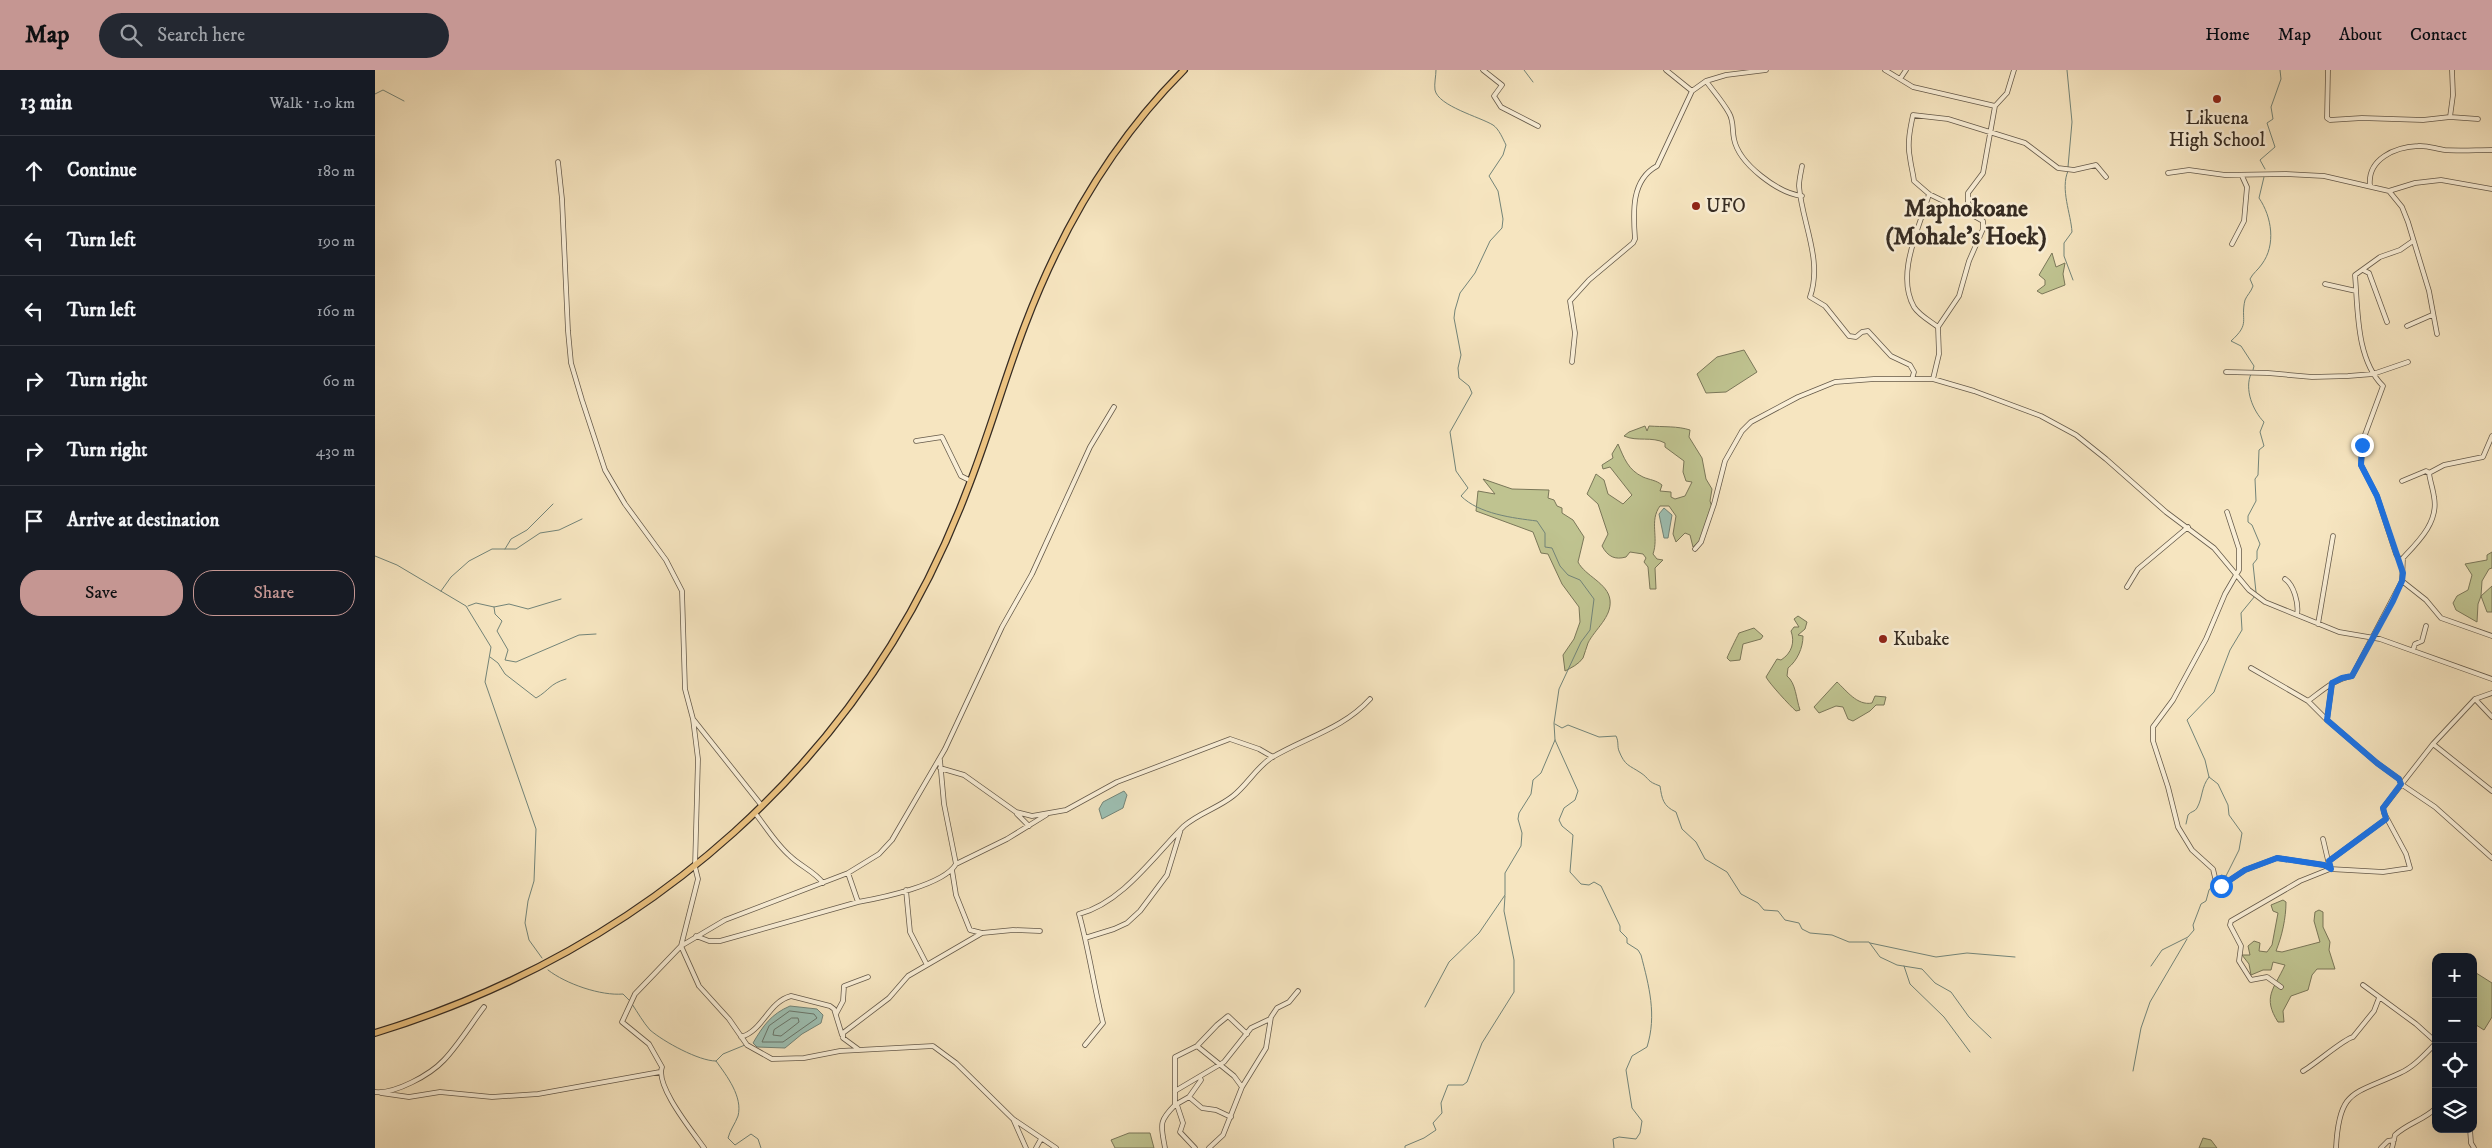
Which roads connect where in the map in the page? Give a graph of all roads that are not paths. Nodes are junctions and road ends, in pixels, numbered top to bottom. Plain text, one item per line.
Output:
1 (1184, 70) edge
2 (1483, 70) edge
3 (1666, 70) edge
4 (1766, 70) edge
5 (1885, 70) edge
6 (1906, 70) edge
7 (2014, 70) edge
8 (2329, 70) edge
9 (2452, 70) edge
10 (1900, 79) junction
11 (1707, 81) junction
12 (1692, 91) junction
13 (1995, 106) junction
14 (2450, 117) junction
15 (2478, 118) dead end
16 (1538, 126) dead end
17 (1990, 131) junction
18 (2492, 150) edge
19 (558, 162) dead end
20 (1802, 166) dead end
21 (2168, 173) dead end
22 (2242, 176) junction
23 (2106, 177) dead end
24 (2370, 186) junction
25 (2492, 188) edge
26 (2389, 191) junction
27 (1929, 194) junction
28 (1802, 196) junction
29 (1974, 216) junction
30 (2413, 241) junction
31 (2232, 244) dead end
32 (2363, 270) junction
33 (2325, 284) dead end
34 (2356, 291) junction
35 (2432, 315) junction
36 (2387, 322) dead end
37 (2407, 326) dead end
38 (1938, 327) junction
39 (2437, 334) dead end
40 (1571, 362) dead end
41 (2408, 362) dead end
42 (2226, 372) dead end
43 (2373, 374) junction
44 (1912, 379) junction
45 (1933, 379) junction
46 (1114, 407) dead end
47 (2492, 436) edge
48 (916, 441) dead end
49 (2429, 473) junction
50 (2402, 481) dead end
51 (971, 482) junction
52 (2227, 512) dead end
53 (2188, 527) junction
54 (2333, 536) dead end
55 (1695, 548) dead end
56 (2401, 562) junction
57 (2237, 575) junction
58 (2285, 579) dead end
59 (2402, 581) junction
60 (2127, 588) dead end
61 (2297, 615) junction
62 (2319, 624) junction
63 (2425, 626) dead end
64 (2492, 636) edge
65 (2373, 638) junction
66 (2413, 650) junction
67 (2251, 668) dead end
68 (2492, 679) edge
69 (2332, 683) junction
70 (2492, 693) edge
71 (1370, 699) dead end
72 (2475, 699) junction
73 (2308, 701) junction
74 (2492, 717) edge
75 (693, 719) junction
76 (2327, 720) junction
77 (2433, 744) junction
78 (1273, 757) junction
79 (940, 758) junction
80 (941, 768) junction
81 (2401, 784) junction
82 (2492, 792) edge
83 (762, 806) junction
84 (1016, 812) junction
85 (755, 813) junction
86 (1047, 814) junction
87 (2386, 819) junction
88 (1029, 826) junction
89 (1181, 829) junction
90 (2323, 839) dead end
91 (2492, 858) edge
92 (2329, 861) junction
93 (955, 864) junction
94 (695, 866) junction
95 (2331, 869) junction
96 (953, 870) junction
97 (848, 873) junction
98 (823, 883) junction
99 (906, 890) junction
100 (858, 902) junction
101 (1040, 931) dead end
102 (982, 933) junction
103 (696, 936) junction
104 (1085, 938) junction
105 (681, 946) junction
106 (927, 965) junction
107 (868, 977) dead end
108 (2363, 985) dead end
109 (2281, 987) dead end
110 (1298, 991) dead end
111 (2379, 998) junction
112 (484, 1007) dead end
113 (835, 1014) junction
114 (1270, 1019) junction
115 (375, 1033) edge
116 (1247, 1034) junction
117 (842, 1035) junction
118 (741, 1037) junction
119 (2432, 1039) edge
120 (1085, 1045) dead end
121 (1197, 1046) junction
122 (2432, 1047) edge
123 (860, 1050) junction
124 (1220, 1064) junction
125 (660, 1072) junction
126 (2303, 1072) dead end
127 (1200, 1078) junction
128 (1242, 1087) junction
129 (1175, 1091) junction
130 (375, 1092) edge
131 (381, 1093) junction
132 (1189, 1097) junction
133 (1176, 1105) junction
134 (2432, 1111) edge
135 (1231, 1116) junction
136 (1013, 1119) junction
137 (2470, 1133) edge
138 (1041, 1140) junction
139 (2394, 1140) junction
140 (704, 1148) edge
141 (1026, 1148) edge
142 (1036, 1148) edge
143 (1056, 1148) edge
144 (1165, 1148) edge
145 (1195, 1148) edge
146 (1209, 1148) edge
147 (2336, 1148) edge
148 (2381, 1148) edge
149 (2392, 1148) edge
150 (2474, 1148) edge

1 - 51 main road
2 - 16 street
3 - 12 street
4 - 11 street
5 - 10 street
6 - 10 street
7 - 13 street
8 - 14 street
9 - 14 street
10 - 13 street
11 - 12 street
11 - 28 street
12 - 40 street
13 - 17 street
14 - 15 street
17 - 23 street
17 - 27 street
17 - 29 street
18 - 24 street
19 - 75 street
20 - 28 street
21 - 22 street
22 - 24 street
22 - 31 street
24 - 26 street
25 - 26 street
26 - 30 street
27 - 29 street
27 - 38 street
28 - 44 street
29 - 38 street
30 - 32 street
30 - 35 street
32 - 34 street
32 - 36 street
33 - 34 street
34 - 43 street
35 - 37 street
35 - 39 street
38 - 45 street
41 - 43 street
42 - 43 street
43 - 56 street
44 - 45 street
44 - 55 street
45 - 53 street
46 - 79 street
47 - 49 street
48 - 51 street
49 - 50 street
49 - 56 street
51 - 83 main road
52 - 57 street
53 - 57 street
53 - 60 street
54 - 62 street
56 - 59 street
57 - 61 street
57 - 95 street
58 - 61 street
59 - 64 street
59 - 65 street
61 - 62 street
62 - 65 street
63 - 66 street
65 - 66 street
65 - 69 street
66 - 68 street
67 - 73 street
69 - 73 street
69 - 76 street
70 - 72 street
71 - 78 street
72 - 74 street
72 - 77 street
73 - 76 street
75 - 83 street
75 - 94 street
76 - 81 street
77 - 81 street
77 - 82 street
78 - 86 street
78 - 89 street
79 - 80 street
79 - 97 street
80 - 84 street
80 - 93 street
81 - 87 street
81 - 91 street
83 - 85 main road
84 - 86 street
84 - 88 street
85 - 94 main road
85 - 98 street
86 - 88 street
87 - 92 street
87 - 95 street
88 - 93 street
89 - 104 street
89 - 104 street
90 - 92 street
92 - 95 street
93 - 96 street
94 - 105 street
94 - 115 main road
95 - 109 street
96 - 99 street
96 - 102 street
97 - 98 street
97 - 100 street
98 - 103 street
99 - 100 street
99 - 106 street
100 - 103 street
101 - 102 street
102 - 106 street
103 - 105 street
104 - 120 street
105 - 118 street
105 - 125 street
106 - 117 street
107 - 113 street
108 - 111 street
110 - 114 street
111 - 119 street
111 - 126 street
112 - 131 street
113 - 117 street
113 - 118 street
114 - 116 street
114 - 128 street
116 - 121 street
116 - 124 street
117 - 123 street
118 - 123 street
121 - 124 street
121 - 129 street
122 - 147 street
123 - 136 street
124 - 127 street
124 - 128 street
125 - 131 street
125 - 140 street
127 - 129 street
127 - 132 street
128 - 135 street
129 - 133 street
130 - 131 street
132 - 133 street
132 - 135 street
133 - 144 street
133 - 145 street
134 - 139 street
135 - 146 street
136 - 138 street
136 - 141 street
137 - 150 street
138 - 142 street
138 - 143 street
139 - 148 street
139 - 149 street

